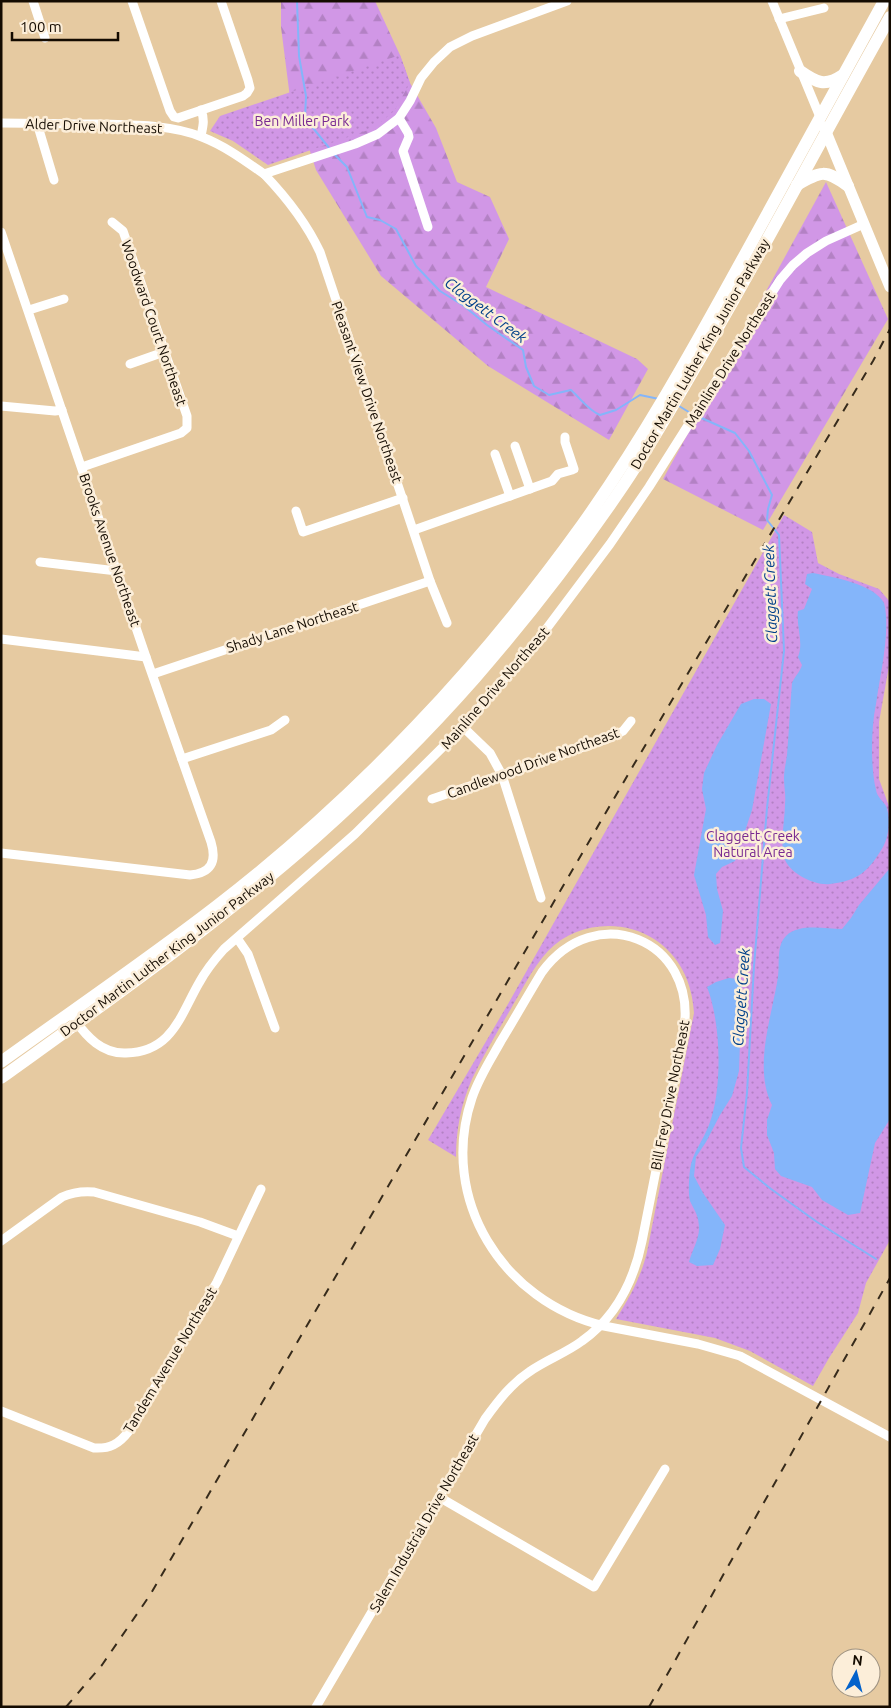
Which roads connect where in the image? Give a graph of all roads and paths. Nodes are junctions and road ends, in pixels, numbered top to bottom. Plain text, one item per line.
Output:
1 (33, 1) edge
2 (132, 1) edge
3 (221, 1) edge
4 (567, 1) edge
5 (772, 1) edge
6 (884, 1) edge
7 (824, 8) dead end
8 (890, 17) edge
9 (779, 19) junction
10 (45, 38) dead end
11 (800, 71) junction
12 (844, 75) junction
13 (201, 110) junction
14 (820, 117) junction
15 (399, 118) junction
16 (1, 123) edge
17 (37, 123) junction
18 (826, 132) junction
19 (200, 136) junction
20 (264, 174) junction
21 (54, 180) dead end
22 (797, 185) junction
23 (848, 186) junction
24 (112, 222) dead end
25 (864, 224) junction
26 (428, 227) dead end
27 (1, 232) edge
28 (3, 242) edge
29 (890, 287) edge
30 (64, 299) dead end
31 (29, 310) junction
32 (164, 352) junction
33 (130, 364) dead end
34 (681, 383) junction
35 (1, 406) edge
36 (62, 410) junction
37 (565, 438) dead end
38 (515, 446) dead end
39 (495, 454) dead end
40 (82, 467) junction
41 (530, 489) junction
42 (510, 496) junction
43 (403, 498) junction
44 (296, 512) dead end
45 (414, 530) junction
46 (40, 562) dead end
47 (117, 572) junction
48 (430, 581) junction
49 (446, 623) dead end
50 (1, 639) edge
51 (146, 657) junction
52 (153, 674) junction
53 (285, 720) dead end
54 (632, 721) dead end
55 (463, 727) junction
56 (182, 759) junction
57 (502, 775) junction
58 (432, 799) dead end
59 (1, 853) edge
60 (541, 898) dead end
61 (237, 938) junction
62 (73, 1018) junction
63 (274, 1028) dead end
64 (1, 1062) edge
65 (1, 1078) edge
66 (261, 1189) dead end
67 (238, 1236) junction
68 (1, 1241) edge
69 (552, 1359) joint
70 (1, 1411) edge
71 (890, 1437) edge
72 (665, 1469) dead end
73 (439, 1497) junction
74 (316, 1707) edge

1 - 10 street
2 - 13 street
3 - 13 street
4 - 15 street
5 - 9 street
6 - 12 highway, Doctor Martin Luther King Junior Parkway
7 - 9 street
8 - 18 highway, Doctor Martin Luther King Junior Parkway
9 - 11 street
11 - 12 highway
11 - 14 street
12 - 14 highway, Doctor Martin Luther King Junior Parkway
13 - 19 street
14 - 18 main road
14 - 34 highway, Doctor Martin Luther King Junior Parkway
15 - 20 street
15 - 26 street
16 - 17 street, Alder Drive Northeast
17 - 19 street, Alder Drive Northeast
17 - 21 street
18 - 22 highway, Doctor Martin Luther King Junior Parkway
18 - 23 main road
19 - 20 street, Alder Drive Northeast
20 - 43 street, Pleasant View Drive Northeast
22 - 23 highway
22 - 34 highway, Doctor Martin Luther King Junior Parkway
23 - 25 main road
24 - 32 street, Woodward Court Northeast
25 - 29 main road
25 - 55 street, Mainline Drive Northeast
27 - 28 street, Brooks Avenue Northeast
28 - 31 street, Brooks Avenue Northeast
30 - 31 street
31 - 36 street, Brooks Avenue Northeast
32 - 33 street
32 - 40 street, Woodward Court Northeast
34 - 62 highway, Doctor Martin Luther King Junior Parkway
35 - 36 street
36 - 40 street, Brooks Avenue Northeast
37 - 41 street
38 - 41 street
39 - 42 street
40 - 47 street, Brooks Avenue Northeast
41 - 42 street
42 - 45 street
43 - 44 street
43 - 45 street, Pleasant View Drive Northeast
45 - 48 street, Pleasant View Drive Northeast
46 - 47 street
47 - 51 street, Brooks Avenue Northeast
48 - 49 street, Pleasant View Drive Northeast
48 - 52 street, Shady Lane Northeast
50 - 51 street
51 - 52 street, Brooks Avenue Northeast
52 - 56 street, Brooks Avenue Northeast
53 - 56 street
54 - 57 street, Candlewood Drive Northeast
55 - 57 street
55 - 61 street, Mainline Drive Northeast
56 - 59 street, Brooks Avenue Northeast
57 - 58 street, Candlewood Drive Northeast
57 - 60 street
61 - 62 street, Mainline Drive Northeast
61 - 63 street
62 - 64 highway, Doctor Martin Luther King Junior Parkway
62 - 65 highway, Doctor Martin Luther King Junior Parkway
66 - 67 street, Tandem Avenue Northeast
67 - 68 street
67 - 70 street, Tandem Avenue Northeast
69 - 71 street, Bill Frey Drive Northeast
69 - 73 street, Salem Industrial Drive Northeast
72 - 73 street
73 - 74 street, Salem Industrial Drive Northeast

